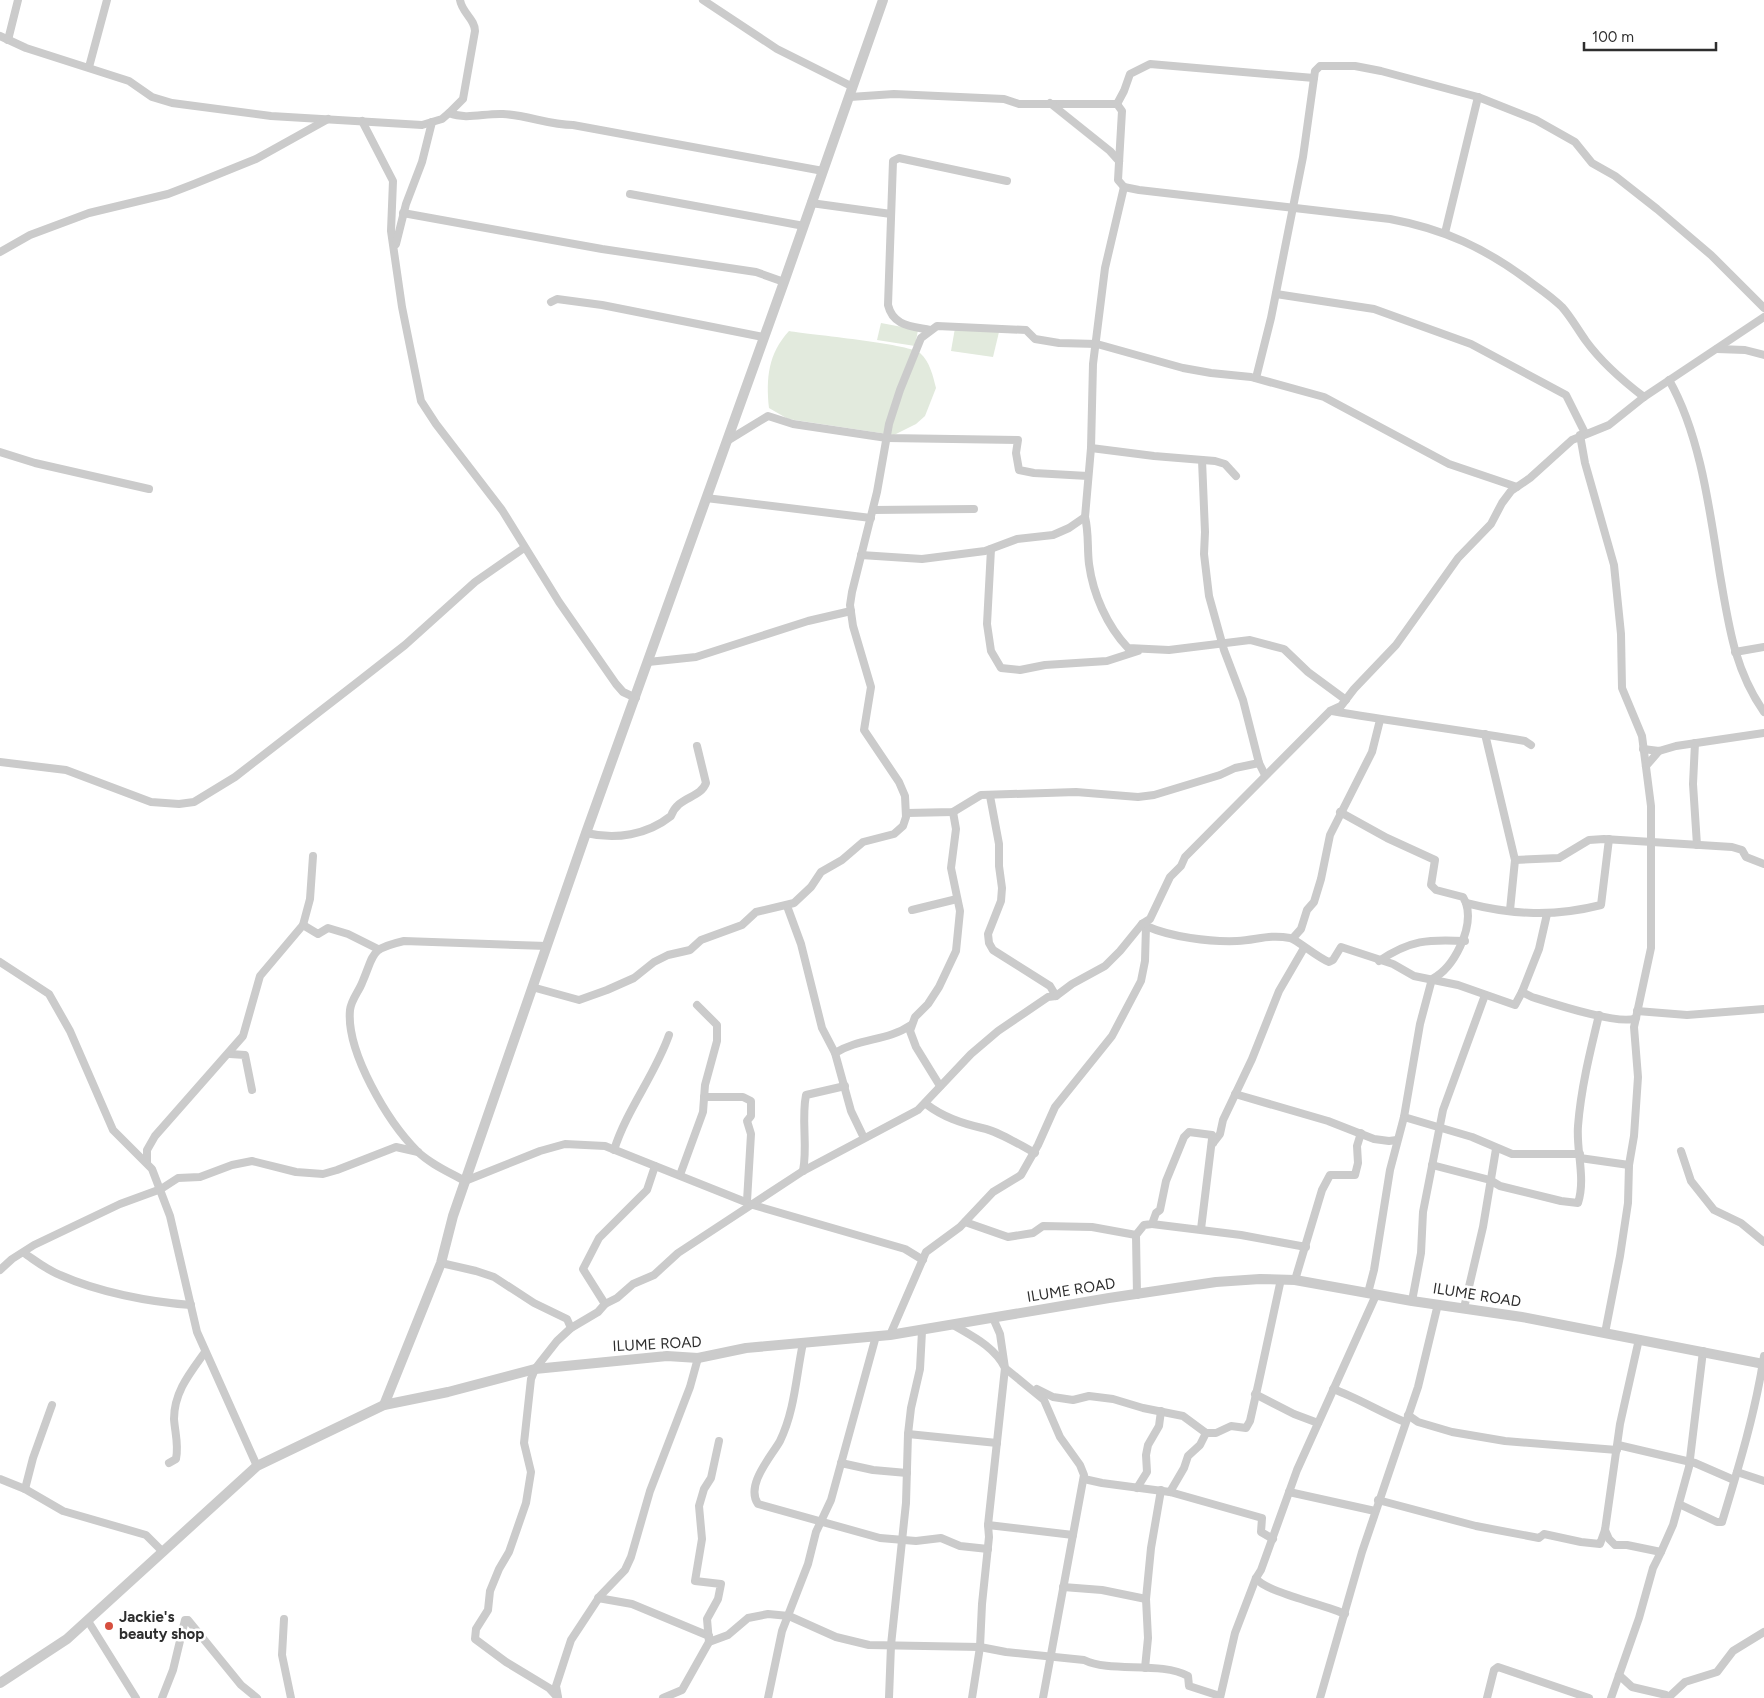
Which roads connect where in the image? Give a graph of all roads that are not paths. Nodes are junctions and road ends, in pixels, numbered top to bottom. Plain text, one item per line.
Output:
1 (18, 0) edge
2 (108, 0) edge
3 (460, 0) edge
4 (703, 0) edge
5 (882, 0) edge
6 (0, 36) edge
7 (8, 40) junction
8 (89, 67) junction
9 (1314, 78) junction
10 (852, 92) junction
11 (1478, 97) junction
12 (1050, 103) junction
13 (1117, 104) junction
14 (449, 113) junction
15 (330, 118) junction
16 (362, 121) junction
17 (432, 122) junction
18 (1119, 161) junction
19 (823, 171) junction
20 (1007, 181) dead end
21 (1124, 187) junction
22 (630, 194) dead end
23 (811, 203) junction
24 (1291, 208) junction
25 (403, 214) junction
26 (891, 214) junction
27 (804, 226) junction
28 (1445, 233) junction
29 (0, 252) edge
30 (395, 253) junction
31 (784, 282) junction
32 (1276, 294) junction
33 (550, 302) dead end
34 (1764, 308) edge
35 (1764, 318) edge
36 (930, 330) junction
37 (763, 337) junction
38 (1097, 344) junction
39 (1717, 349) junction
40 (1764, 356) edge
41 (1256, 378) junction
42 (1669, 380) junction
43 (1644, 397) junction
44 (1583, 434) junction
45 (887, 438) junction
46 (727, 441) junction
47 (1091, 448) junction
48 (0, 452) edge
49 (1202, 460) junction
50 (1088, 476) junction
51 (1236, 476) dead end
52 (1517, 487) junction
53 (149, 489) dead end
54 (706, 498) junction
55 (974, 509) dead end
56 (872, 514) junction
57 (1085, 517) junction
58 (524, 548) junction
59 (991, 549) junction
60 (861, 556) junction
61 (851, 612) junction
62 (1222, 643) junction
63 (1764, 647) edge
64 (1141, 650) junction
65 (1735, 652) junction
66 (648, 662) junction
67 (636, 698) junction
68 (1346, 700) junction
69 (1330, 711) junction
70 (1764, 712) edge
71 (1380, 720) junction
72 (1764, 733) edge
73 (1485, 734) junction
74 (1695, 743) junction
75 (1531, 745) dead end
76 (698, 746) dead end
77 (1643, 749) junction
78 (1659, 751) junction
79 (0, 762) edge
80 (1259, 763) junction
81 (1646, 766) junction
82 (1265, 775) junction
83 (990, 796) junction
84 (953, 812) junction
85 (1340, 812) junction
86 (907, 814) junction
87 (586, 833) junction
88 (1609, 839) junction
89 (1650, 842) junction
90 (1697, 845) junction
91 (313, 856) dead end
92 (1515, 860) junction
93 (1764, 864) edge
94 (957, 899) junction
95 (1466, 904) junction
96 (787, 906) junction
97 (912, 910) dead end
98 (1510, 910) junction
99 (1547, 914) junction
100 (303, 925) junction
101 (1144, 925) junction
102 (1293, 938) junction
103 (1465, 940) junction
104 (547, 946) junction
105 (1304, 948) junction
106 (378, 949) junction
107 (1379, 961) junction
108 (0, 962) edge
109 (1432, 980) junction
110 (532, 987) junction
111 (1522, 992) junction
112 (1485, 995) junction
113 (1056, 996) junction
114 (697, 1005) dead end
115 (1764, 1009) edge
116 (1636, 1014) junction
117 (1599, 1015) junction
118 (911, 1025) junction
119 (669, 1035) dead end
120 (835, 1053) junction
121 (230, 1054) junction
122 (844, 1086) junction
123 (940, 1086) junction
124 (252, 1090) dead end
125 (1235, 1094) junction
126 (704, 1097) junction
127 (926, 1104) junction
128 (1404, 1117) junction
129 (1440, 1127) junction
130 (1361, 1133) junction
131 (1212, 1135) junction
132 (864, 1138) junction
133 (1397, 1140) junction
134 (1496, 1149) junction
135 (614, 1150) junction
136 (1681, 1151) dead end
137 (418, 1152) junction
138 (1035, 1153) junction
139 (1580, 1156) junction
140 (147, 1162) junction
141 (1432, 1165) junction
142 (1628, 1165) junction
143 (655, 1166) junction
144 (803, 1171) junction
145 (680, 1176) junction
146 (1490, 1180) junction
147 (465, 1181) junction
148 (161, 1189) junction
149 (750, 1203) junction
150 (965, 1222) junction
151 (1152, 1224) junction
152 (1201, 1229) junction
153 (1136, 1236) junction
154 (1764, 1242) edge
155 (1306, 1247) junction
156 (24, 1253) junction
157 (923, 1260) junction
158 (441, 1263) junction
159 (0, 1270) edge
160 (1281, 1279) junction
161 (1295, 1280) junction
162 (1372, 1294) junction
163 (1137, 1295) junction
164 (1412, 1301) junction
165 (605, 1304) junction
166 (1438, 1304) junction
167 (191, 1306) junction
168 (1464, 1308) junction
169 (993, 1318) junction
170 (953, 1325) junction
171 (572, 1328) junction
172 (922, 1331) junction
173 (1605, 1332) junction
174 (890, 1335) junction
175 (876, 1336) junction
176 (1639, 1339) junction
177 (804, 1343) junction
178 (1703, 1351) junction
179 (205, 1352) junction
180 (698, 1358) junction
181 (1764, 1361) edge
182 (1005, 1368) junction
183 (535, 1369) junction
184 (1023, 1384) junction
185 (1333, 1389) junction
186 (1255, 1394) junction
187 (52, 1405) dead end
188 (384, 1405) junction
189 (1161, 1411) junction
190 (1407, 1419) junction
191 (1318, 1423) junction
192 (1206, 1433) junction
193 (908, 1434) junction
194 (719, 1441) dead end
195 (997, 1443) junction
196 (1617, 1447) junction
197 (1689, 1462) junction
198 (169, 1463) dead end
199 (841, 1463) junction
200 (257, 1466) junction
201 (907, 1473) junction
202 (1735, 1476) junction
203 (0, 1479) edge
204 (1084, 1479) junction
205 (1764, 1481) edge
206 (1137, 1488) junction
207 (25, 1489) junction
208 (1161, 1490) junction
209 (1170, 1492) junction
210 (1289, 1492) junction
211 (1378, 1500) junction
212 (1680, 1504) junction
213 (1375, 1511) junction
214 (821, 1520) junction
215 (988, 1525) junction
216 (1605, 1530) junction
217 (1073, 1535) junction
218 (1273, 1538) junction
219 (902, 1540) junction
220 (988, 1549) junction
221 (162, 1552) junction
222 (1661, 1552) junction
223 (1256, 1578) junction
224 (1063, 1587) junction
225 (598, 1598) junction
226 (1146, 1599) junction
227 (1345, 1614) junction
228 (789, 1616) junction
229 (284, 1619) dead end
230 (88, 1621) junction
231 (1764, 1632) edge
232 (709, 1639) junction
233 (891, 1645) junction
234 (980, 1647) junction
235 (1052, 1658) junction
236 (1145, 1668) junction
237 (1619, 1675) junction
238 (0, 1683) edge
239 (549, 1688) junction
240 (1220, 1697) edge
241 (136, 1698) edge
242 (162, 1698) edge
243 (257, 1698) edge
244 (291, 1698) edge
245 (547, 1698) edge
246 (558, 1698) edge
247 (663, 1698) edge
248 (768, 1698) edge
249 (889, 1698) edge
250 (972, 1698) edge
251 (1044, 1698) edge
252 (1320, 1698) edge
253 (1487, 1698) edge
254 (1589, 1698) edge
255 (1611, 1698) edge
256 (1669, 1698) edge

1 - 7 street
2 - 8 street
3 - 14 street
4 - 10 street
5 - 10 street
6 - 7 street
7 - 8 street
8 - 15 street
9 - 11 street
9 - 13 street
9 - 24 street
10 - 12 street
10 - 19 street
11 - 28 street
11 - 34 street
12 - 13 street
12 - 18 street
13 - 18 street
14 - 17 street
14 - 19 street
15 - 16 street
15 - 29 street
16 - 17 street
16 - 30 street
17 - 25 street
18 - 21 street
19 - 23 street
20 - 26 street
21 - 24 street
21 - 38 street
22 - 27 street
23 - 26 street
23 - 27 street
24 - 28 street
24 - 32 street
25 - 30 street
25 - 31 street
26 - 36 street
27 - 31 street
28 - 43 street
30 - 58 street
31 - 37 street
32 - 41 street
32 - 44 street
33 - 37 street
35 - 39 street
36 - 38 street
36 - 45 street
37 - 46 street
38 - 41 street
38 - 47 street
39 - 40 street
39 - 42 street
41 - 52 street
42 - 43 street
42 - 65 street
43 - 44 street
44 - 52 street
44 - 77 street
45 - 46 street
45 - 50 street
45 - 56 street
46 - 54 street
47 - 49 street
47 - 50 street
48 - 53 street
49 - 51 street
49 - 62 street
50 - 57 street
52 - 68 street
54 - 56 street
54 - 66 street
55 - 56 street
56 - 60 street
57 - 59 street
57 - 64 street
58 - 67 street
58 - 79 street
59 - 60 street
59 - 64 street
60 - 61 street
61 - 66 street
61 - 86 street
62 - 64 street
62 - 68 street
62 - 80 street
63 - 65 street
65 - 70 street
66 - 67 street
67 - 87 street
68 - 69 street
69 - 71 street
69 - 82 street
71 - 73 street
71 - 85 street
72 - 74 street
73 - 75 street
73 - 92 street
74 - 78 street
74 - 90 street
76 - 87 street
77 - 78 street
77 - 81 street
78 - 81 street
80 - 82 street
80 - 83 street
81 - 89 street
82 - 101 street
83 - 84 street
83 - 113 street
84 - 86 street
84 - 94 street
85 - 95 street
85 - 102 street
86 - 96 street
87 - 104 street
88 - 89 street
88 - 92 street
88 - 99 street
89 - 90 street
89 - 116 street
90 - 93 street
91 - 100 street
92 - 98 street
94 - 97 street
94 - 118 street
95 - 98 street
95 - 103 street
96 - 110 street
96 - 120 street
98 - 99 street
99 - 111 street
100 - 106 street
100 - 121 street
101 - 102 street
101 - 113 street
101 - 138 street
102 - 105 street
103 - 107 street
103 - 109 street
104 - 106 street
104 - 110 street
105 - 107 street
105 - 125 street
106 - 137 street
107 - 109 street
108 - 140 street
109 - 112 street
109 - 128 street
110 - 147 street
111 - 112 street
111 - 117 street
112 - 129 street
113 - 123 street
114 - 126 street
115 - 116 street
116 - 117 street
116 - 142 street
117 - 139 street
118 - 120 street
118 - 123 street
119 - 135 street
120 - 122 street
121 - 124 street
121 - 140 street
122 - 132 street
122 - 144 street
123 - 127 street
125 - 130 street
125 - 131 street
126 - 145 street
126 - 149 street
127 - 132 street
127 - 138 street
128 - 129 street
128 - 133 street
129 - 134 street
129 - 141 street
130 - 133 street
130 - 155 street
131 - 151 street
131 - 152 street
132 - 144 street
133 - 162 street
134 - 139 street
134 - 146 street
135 - 143 street
135 - 147 street
136 - 154 street
137 - 147 street
137 - 148 street
138 - 150 street
139 - 142 street
139 - 146 street
140 - 148 street
141 - 146 street
141 - 164 street
142 - 173 street
143 - 145 street
143 - 165 street
144 - 149 street
145 - 149 street
146 - 168 street
147 - 158 street
148 - 156 street
148 - 167 street
149 - 157 street
149 - 165 street
150 - 153 street
150 - 157 street
151 - 152 street
151 - 153 street
152 - 155 street
153 - 163 street
155 - 161 street
156 - 159 street
156 - 167 street
157 - 174 street
158 - 171 street
158 - 188 street
160 - 161 street, ILUME ROAD
160 - 163 street, ILUME ROAD
160 - 186 street
161 - 162 street, ILUME ROAD
162 - 164 street, ILUME ROAD
162 - 185 street
163 - 169 street, ILUME ROAD
164 - 166 street, ILUME ROAD
165 - 171 street
166 - 168 street, ILUME ROAD
166 - 190 street
167 - 179 street
168 - 173 street, ILUME ROAD
169 - 170 street, ILUME ROAD
169 - 182 street
170 - 172 street, ILUME ROAD
170 - 182 street
171 - 183 street
172 - 174 street, ILUME ROAD
172 - 193 street
173 - 176 street, ILUME ROAD
174 - 175 street, ILUME ROAD
175 - 177 street, ILUME ROAD
175 - 199 street
176 - 178 street, ILUME ROAD
176 - 196 street
177 - 180 street, ILUME ROAD
177 - 214 street
178 - 181 street, ILUME ROAD
178 - 197 street
179 - 198 street
179 - 200 street
180 - 183 street, ILUME ROAD
180 - 225 street
181 - 202 street
182 - 184 street
182 - 195 street
183 - 188 street, ILUME ROAD
183 - 239 street
184 - 189 street
184 - 204 street
185 - 190 street
185 - 191 street
186 - 191 street
186 - 192 street
187 - 207 street
188 - 200 street, ILUME ROAD
189 - 192 street
189 - 206 street
190 - 196 street
190 - 211 street
191 - 210 street
192 - 209 street
193 - 195 street
193 - 201 street
194 - 232 street
195 - 215 street
196 - 197 street
196 - 216 street
197 - 202 street
197 - 212 street
199 - 201 street
199 - 214 street
200 - 221 street, ILUME ROAD
201 - 219 street
202 - 205 street
202 - 212 street
203 - 207 street
204 - 206 street
204 - 217 street
206 - 208 street
207 - 221 street
208 - 209 street
208 - 226 street
209 - 218 street
210 - 213 street
210 - 218 street
211 - 213 street
211 - 216 street
212 - 222 street
213 - 227 street
214 - 219 street
214 - 228 street
215 - 217 street
215 - 220 street
216 - 222 street
217 - 224 street
218 - 223 street
219 - 220 street
219 - 233 street
220 - 234 street
221 - 230 street, ILUME ROAD
222 - 237 street
223 - 227 street
223 - 240 street
224 - 226 street
224 - 235 street
225 - 232 street
225 - 246 street
226 - 236 street
227 - 252 street
228 - 232 street
228 - 233 street
228 - 248 street
229 - 244 street
230 - 238 street, ILUME ROAD
230 - 241 street
231 - 256 street
232 - 247 street
233 - 234 street
233 - 249 street
234 - 235 street
234 - 250 street
235 - 236 street
235 - 251 street
236 - 240 street
237 - 255 street
237 - 256 street
239 - 245 street
239 - 246 street
242 - 243 street
253 - 254 street

